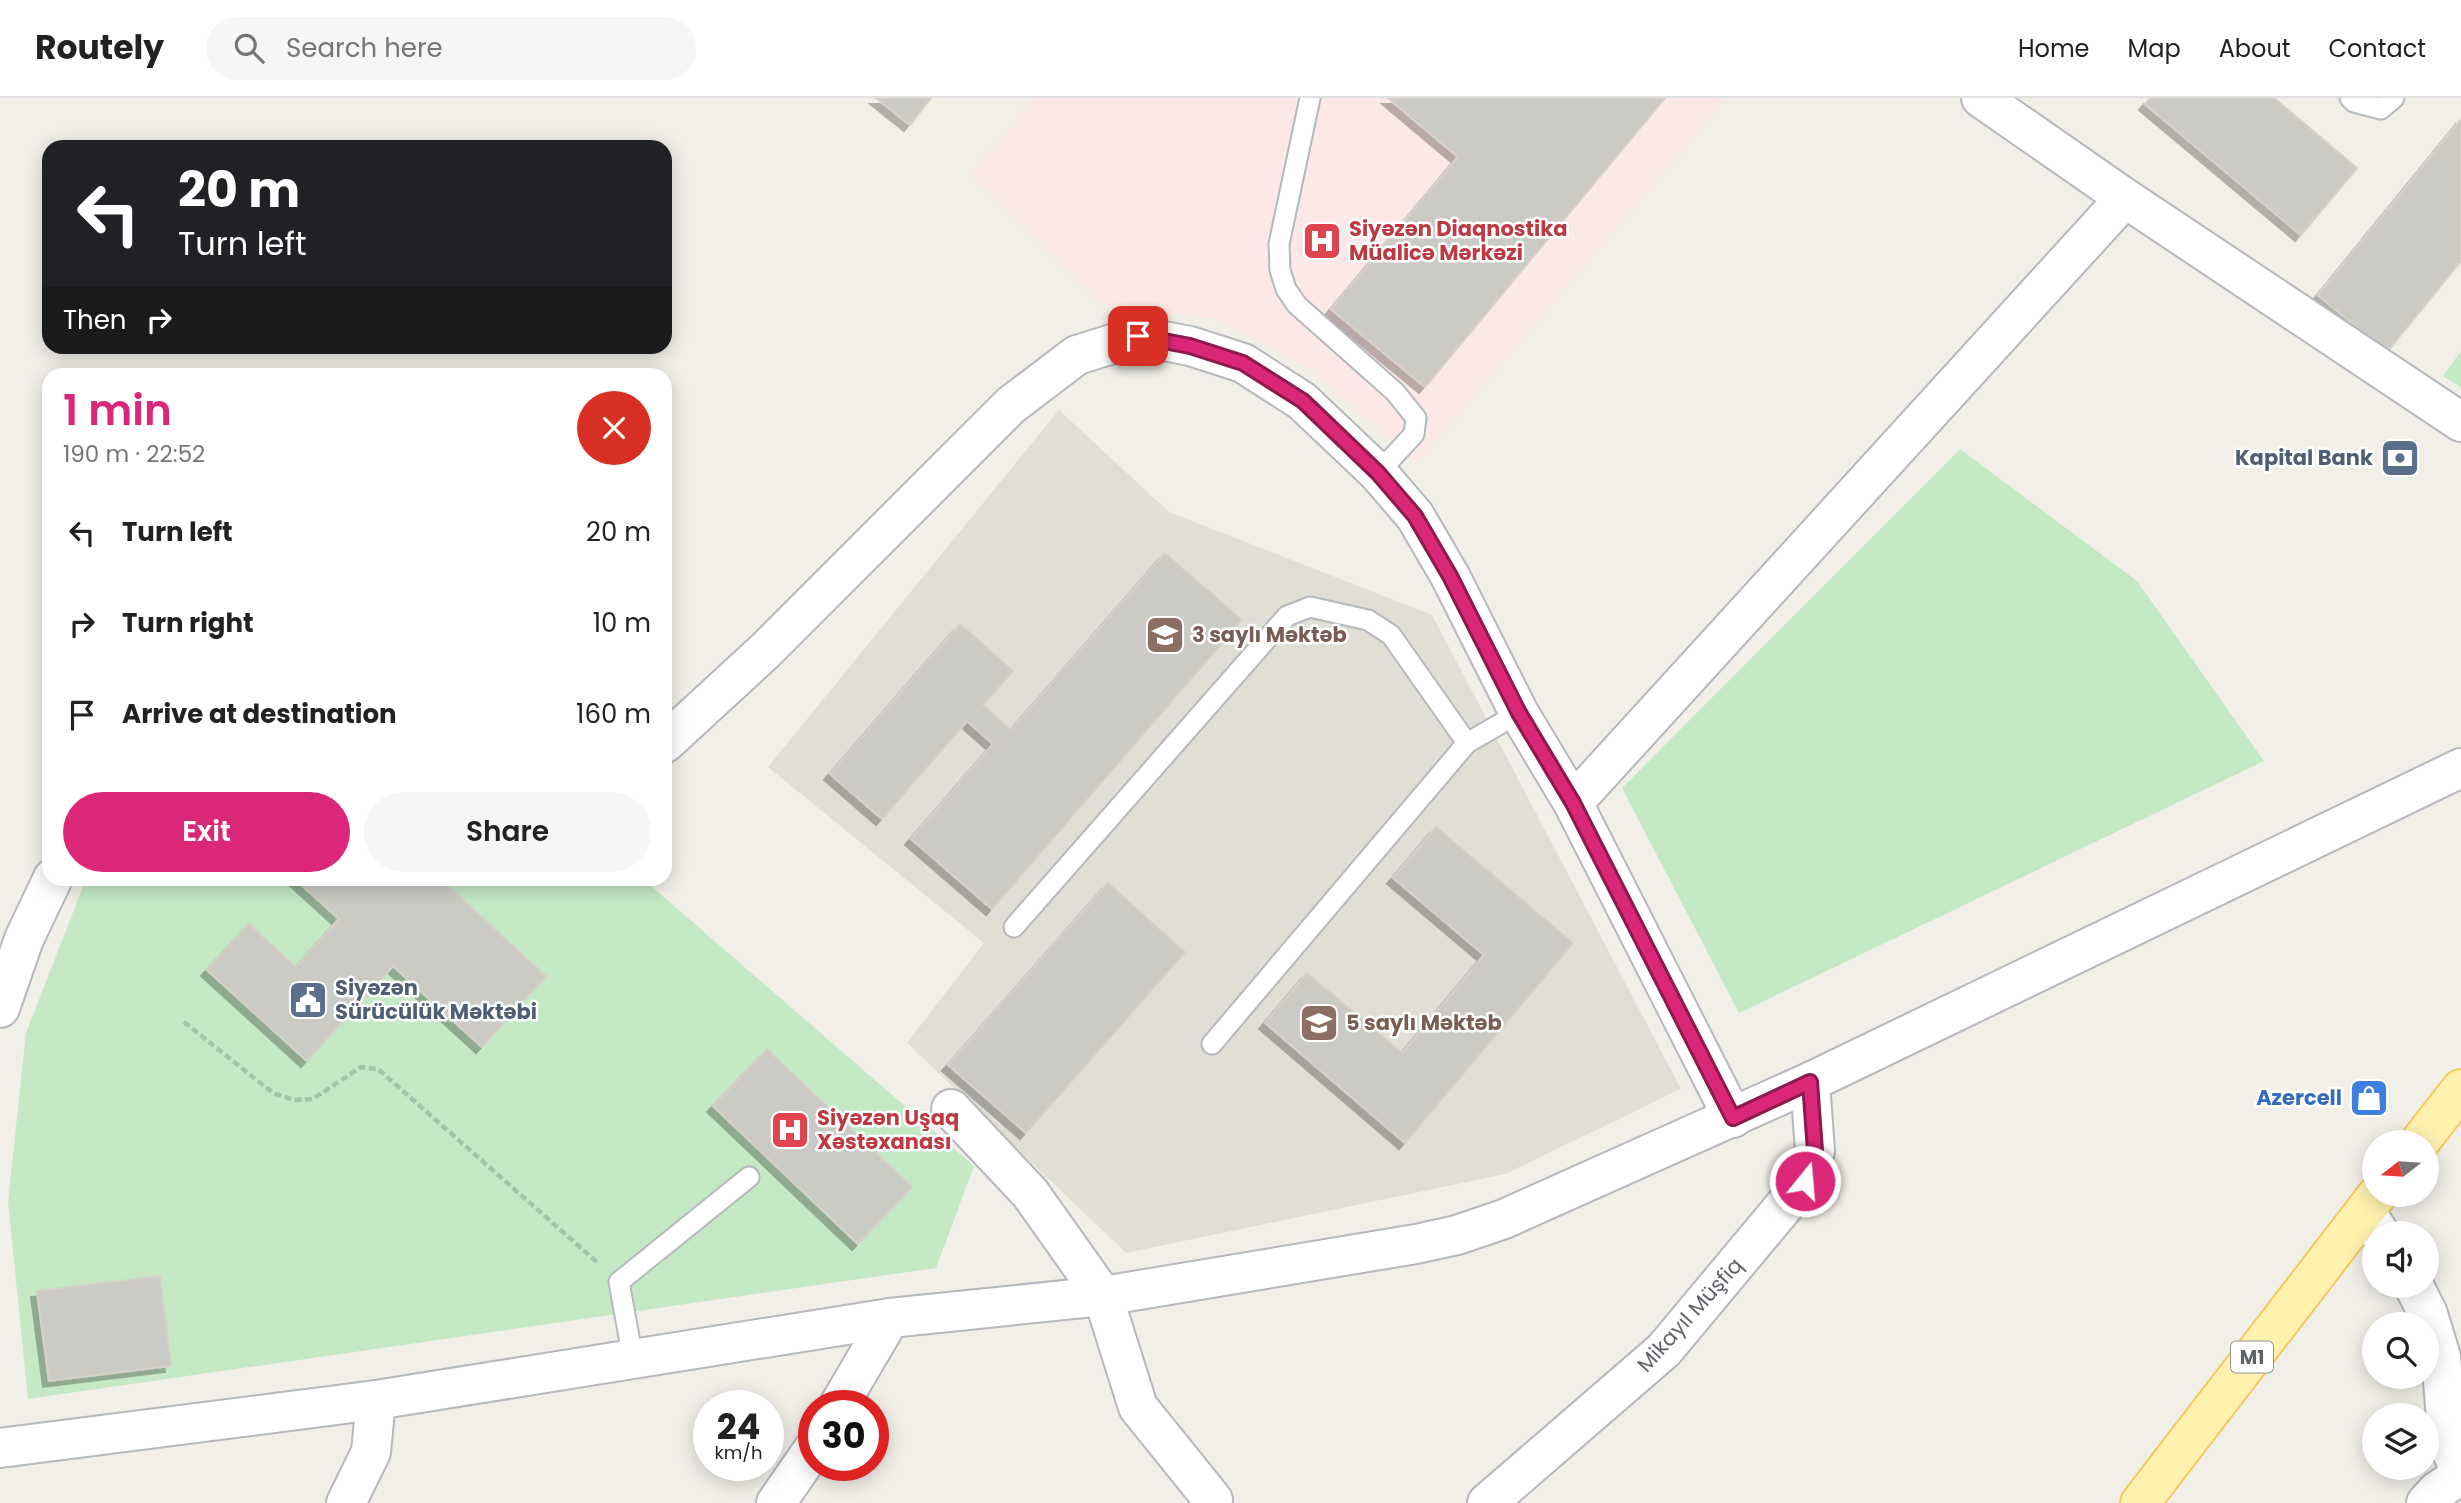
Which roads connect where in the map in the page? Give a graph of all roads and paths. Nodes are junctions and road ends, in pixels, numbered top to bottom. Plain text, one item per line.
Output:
1 (1310, 98) edge
2 (1981, 98) edge
3 (2350, 98) edge
4 (2394, 98) edge
5 (2125, 198) junction
6 (2461, 422) edge
7 (1378, 473) junction
8 (1519, 713) junction
9 (672, 737) edge
10 (1467, 743) junction
11 (2461, 768) edge
12 (1573, 803) junction
13 (48, 886) edge
14 (1013, 927) dead end
15 (0, 1007) edge
16 (184, 1022) dead end
17 (1212, 1044) dead end
18 (1810, 1082) junction
19 (2461, 1089) edge
20 (951, 1109) dead end
21 (1733, 1118) junction
22 (2429, 1130) edge
23 (749, 1177) dead end
24 (2374, 1213) edge
25 (619, 1282) junction
26 (1103, 1296) junction
27 (2420, 1298) edge
28 (890, 1318) junction
29 (633, 1359) junction
30 (848, 1390) edge
31 (376, 1399) junction
32 (0, 1448) edge
33 (798, 1471) edge
34 (2461, 1474) edge
35 (1213, 1500) dead end
36 (346, 1503) edge
37 (776, 1503) edge
38 (1487, 1503) edge
39 (2140, 1503) edge
40 (2426, 1503) edge

1 - 7 lane
2 - 5 street
3 - 4 lane
5 - 6 street
5 - 12 street
7 - 8 street
7 - 9 street
8 - 10 lane
8 - 12 street
10 - 14 lane
10 - 17 lane
11 - 18 street
12 - 21 street
13 - 15 street
16 - 25 path
18 - 21 street
18 - 38 street, Mikayıl Müşfiq
19 - 22 main road
20 - 26 street
21 - 26 street
23 - 25 lane
24 - 39 main road, M1
25 - 29 lane
26 - 28 street
26 - 35 street
27 - 34 street
28 - 29 street
28 - 30 street
29 - 31 street
31 - 32 street
31 - 36 street
33 - 37 street
34 - 40 street

